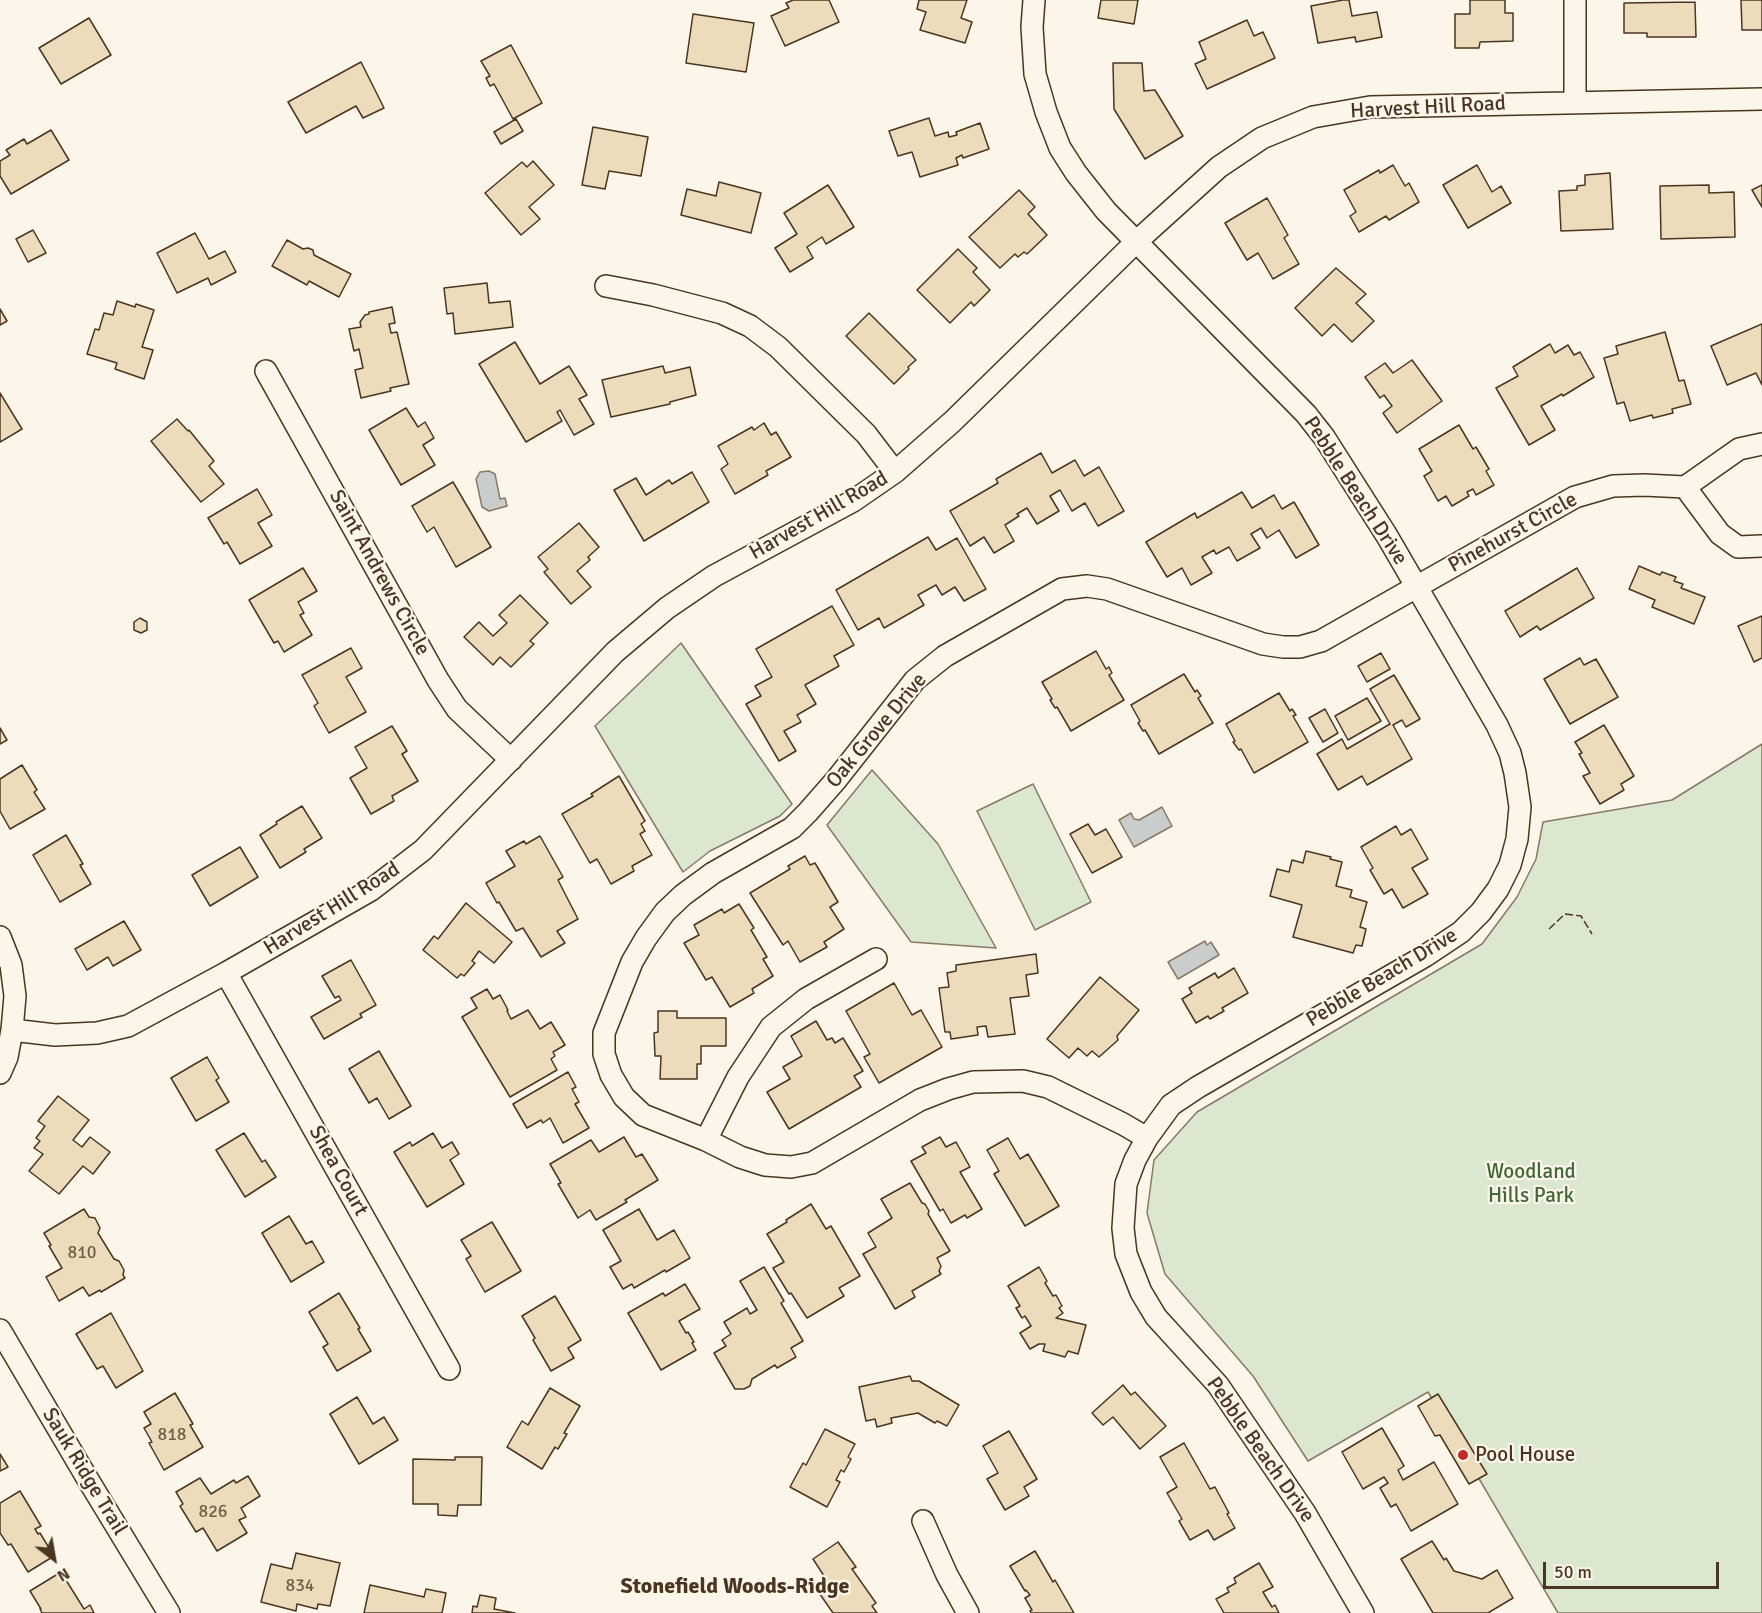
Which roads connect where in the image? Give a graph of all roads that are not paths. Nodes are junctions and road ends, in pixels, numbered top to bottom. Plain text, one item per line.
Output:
1 (1034, 0) edge
2 (1575, 0) edge
3 (1762, 99) edge
4 (1575, 102) junction
5 (1137, 242) junction
6 (606, 286) dead end
7 (266, 371) dead end
8 (1762, 444) edge
9 (895, 472) junction
10 (1685, 487) junction
11 (1762, 546) edge
12 (1416, 586) junction
13 (511, 760) junction
14 (0, 937) edge
15 (876, 959) dead end
16 (226, 973) junction
17 (12, 1030) junction
18 (0, 1073) edge
19 (1147, 1138) junction
20 (706, 1140) junction
21 (0, 1329) edge
22 (449, 1369) dead end
23 (923, 1521) dead end
24 (169, 1613) edge
25 (968, 1613) edge
26 (1363, 1613) edge

1 - 5 street, Pebble Beach Drive
2 - 4 street
3 - 4 street, Harvest Hill Road
4 - 5 street, Harvest Hill Road
5 - 9 street, Harvest Hill Road
5 - 12 street, Pebble Beach Drive
6 - 9 street
7 - 13 street, Saint Andrews Circle
8 - 10 street
9 - 13 street, Harvest Hill Road
10 - 11 street
10 - 12 street, Pinehurst Circle
12 - 19 street, Pebble Beach Drive
12 - 20 street, Oak Grove Drive
13 - 16 street, Harvest Hill Road
14 - 17 street
15 - 20 street
16 - 17 street, Harvest Hill Road
16 - 22 street, Shea Court
17 - 18 street
19 - 20 street, Oak Grove Drive
19 - 26 street, Pebble Beach Drive
21 - 24 street, Sauk Ridge Trail
23 - 25 street

